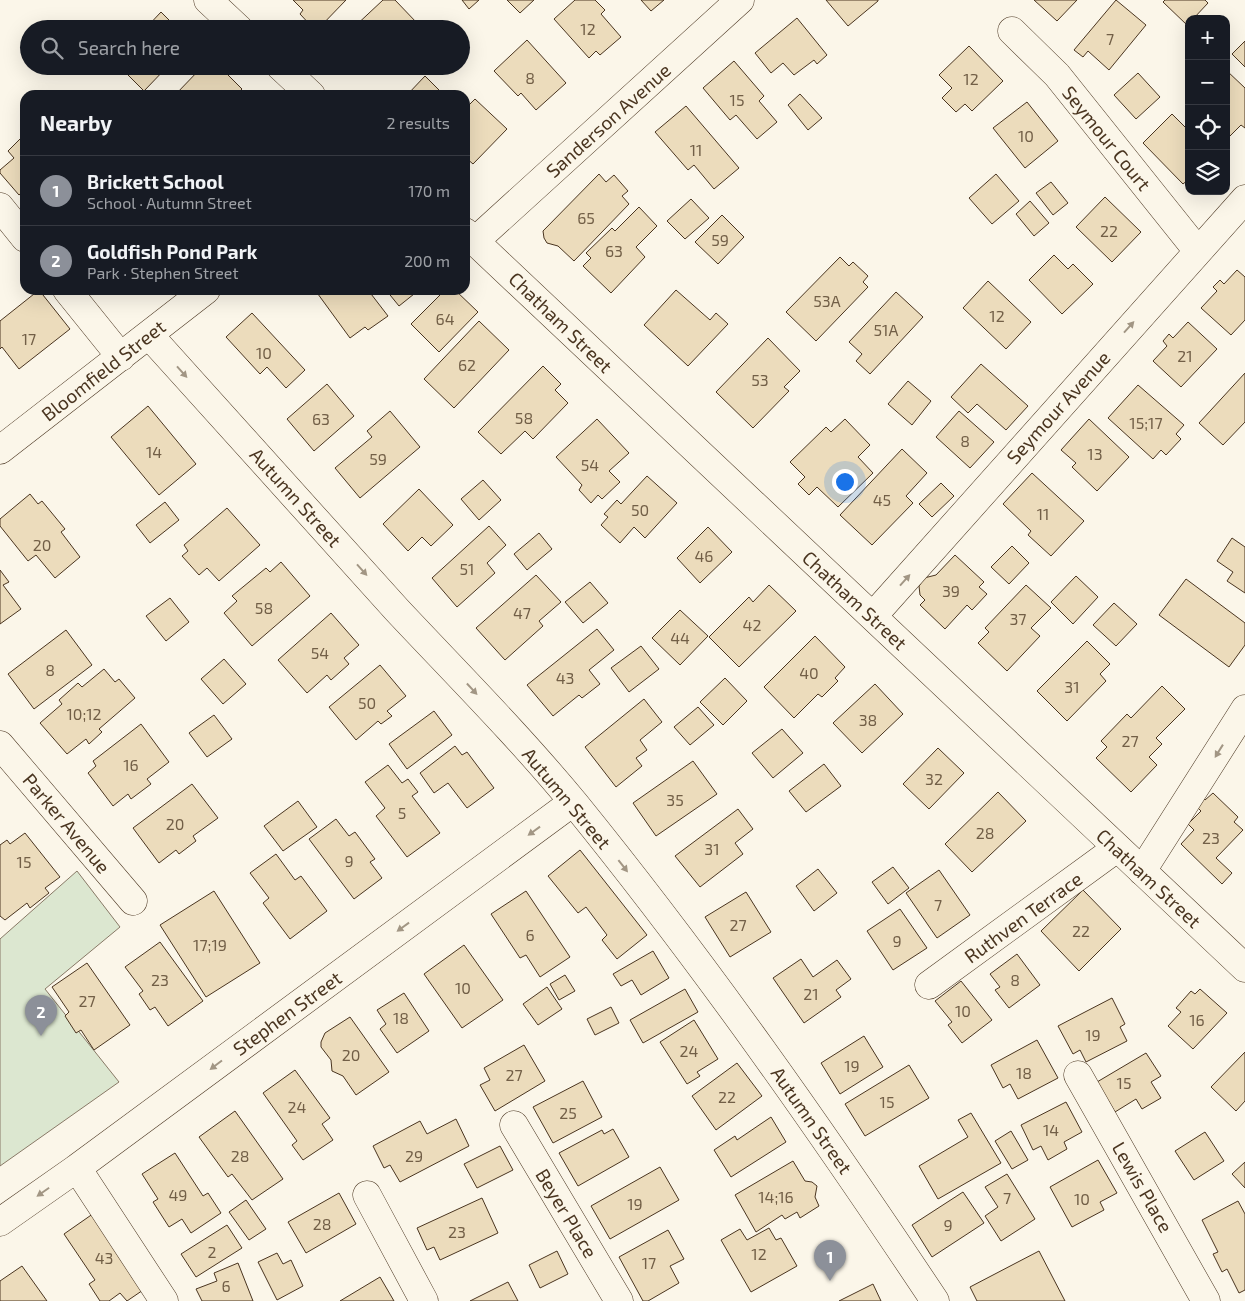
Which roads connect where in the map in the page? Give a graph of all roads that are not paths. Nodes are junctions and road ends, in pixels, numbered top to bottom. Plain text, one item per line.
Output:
1 (740, 0) edge
2 (212, 1) edge
3 (230, 20) edge
4 (1012, 31) dead end
5 (290, 75) edge
6 (306, 90) edge
7 (1245, 199) edge
8 (0, 207) edge
9 (20, 232) edge
10 (470, 236) edge
11 (1198, 250) junction
12 (71, 295) edge
13 (200, 295) edge
14 (150, 335) junction
15 (121, 357) junction
16 (0, 450) edge
17 (873, 616) junction
18 (1245, 709) edge
19 (0, 745) edge
20 (573, 802) junction
21 (1117, 848) junction
22 (1142, 872) junction
23 (133, 901) dead end
24 (1245, 968) edge
25 (929, 985) dead end
26 (1078, 1075) dead end
27 (514, 1126) dead end
28 (77, 1168) junction
29 (367, 1195) dead end
30 (0, 1222) edge
31 (164, 1301) edge
32 (424, 1301) edge
33 (619, 1301) edge
34 (935, 1301) edge
35 (1206, 1301) edge

1 - 10 street, Sanderson Avenue
2 - 3 street
4 - 11 street, Seymour Court
5 - 6 street
7 - 11 street, Seymour Avenue
8 - 9 street
10 - 17 street, Chatham Street
17 -> 11 street, Seymour Avenue
12 - 15 street
13 - 14 street, Bloomfield Street
14 - 15 street, Bloomfield Street
14 -> 20 street, Autumn Street
15 - 16 street, Bloomfield Street
17 - 21 street, Chatham Street
18 -> 22 street
19 - 23 street, Parker Avenue
20 -> 28 street, Stephen Street
20 -> 34 street, Autumn Street
21 - 22 street, Chatham Street
21 - 25 street, Ruthven Terrace
22 - 24 street, Chatham Street
26 - 35 street, Lewis Place
27 - 33 street, Beyer Place
28 -> 30 street, Stephen Street
28 - 31 street
29 - 32 street

